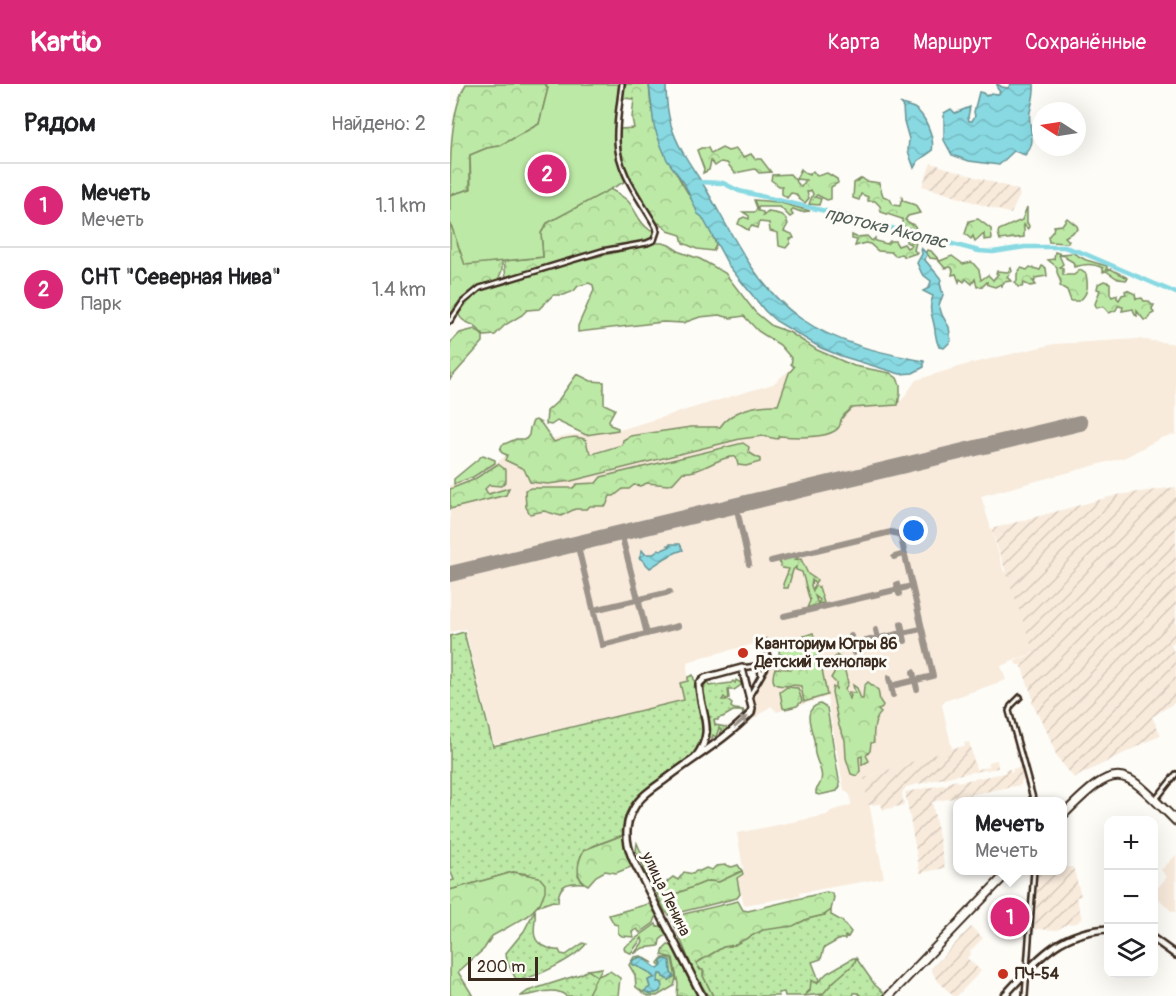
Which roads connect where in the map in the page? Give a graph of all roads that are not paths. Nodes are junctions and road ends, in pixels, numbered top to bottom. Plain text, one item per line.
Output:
1 (622, 84) edge
2 (450, 321) edge
3 (765, 642) dead end
4 (769, 662) junction
5 (756, 666) junction
6 (742, 668) junction
7 (761, 677) junction
8 (749, 697) junction
9 (1020, 697) dead end
10 (708, 744) junction
11 (1176, 774) edge
12 (1033, 797) edge
13 (1155, 800) junction
14 (1067, 811) edge
15 (1176, 821) edge
16 (1005, 875) edge
17 (1034, 875) edge
18 (1104, 930) edge
19 (1158, 942) edge
20 (1176, 955) edge
21 (1027, 972) junction
22 (702, 996) edge
23 (889, 996) edge
24 (1004, 996) edge
25 (1025, 996) edge

1 - 2 street
3 - 4 street
4 - 5 street
4 - 7 street
5 - 6 street
5 - 7 street
6 - 8 street
6 - 10 street
7 - 8 street
10 -> 8 street, улица Ленина
9 - 12 street
10 - 22 street, улица Ленина
11 - 13 street
13 - 14 main road
13 - 15 main road
16 - 23 main road
17 - 21 street
18 - 21 street
19 - 20 street
21 - 24 street
21 - 25 street

